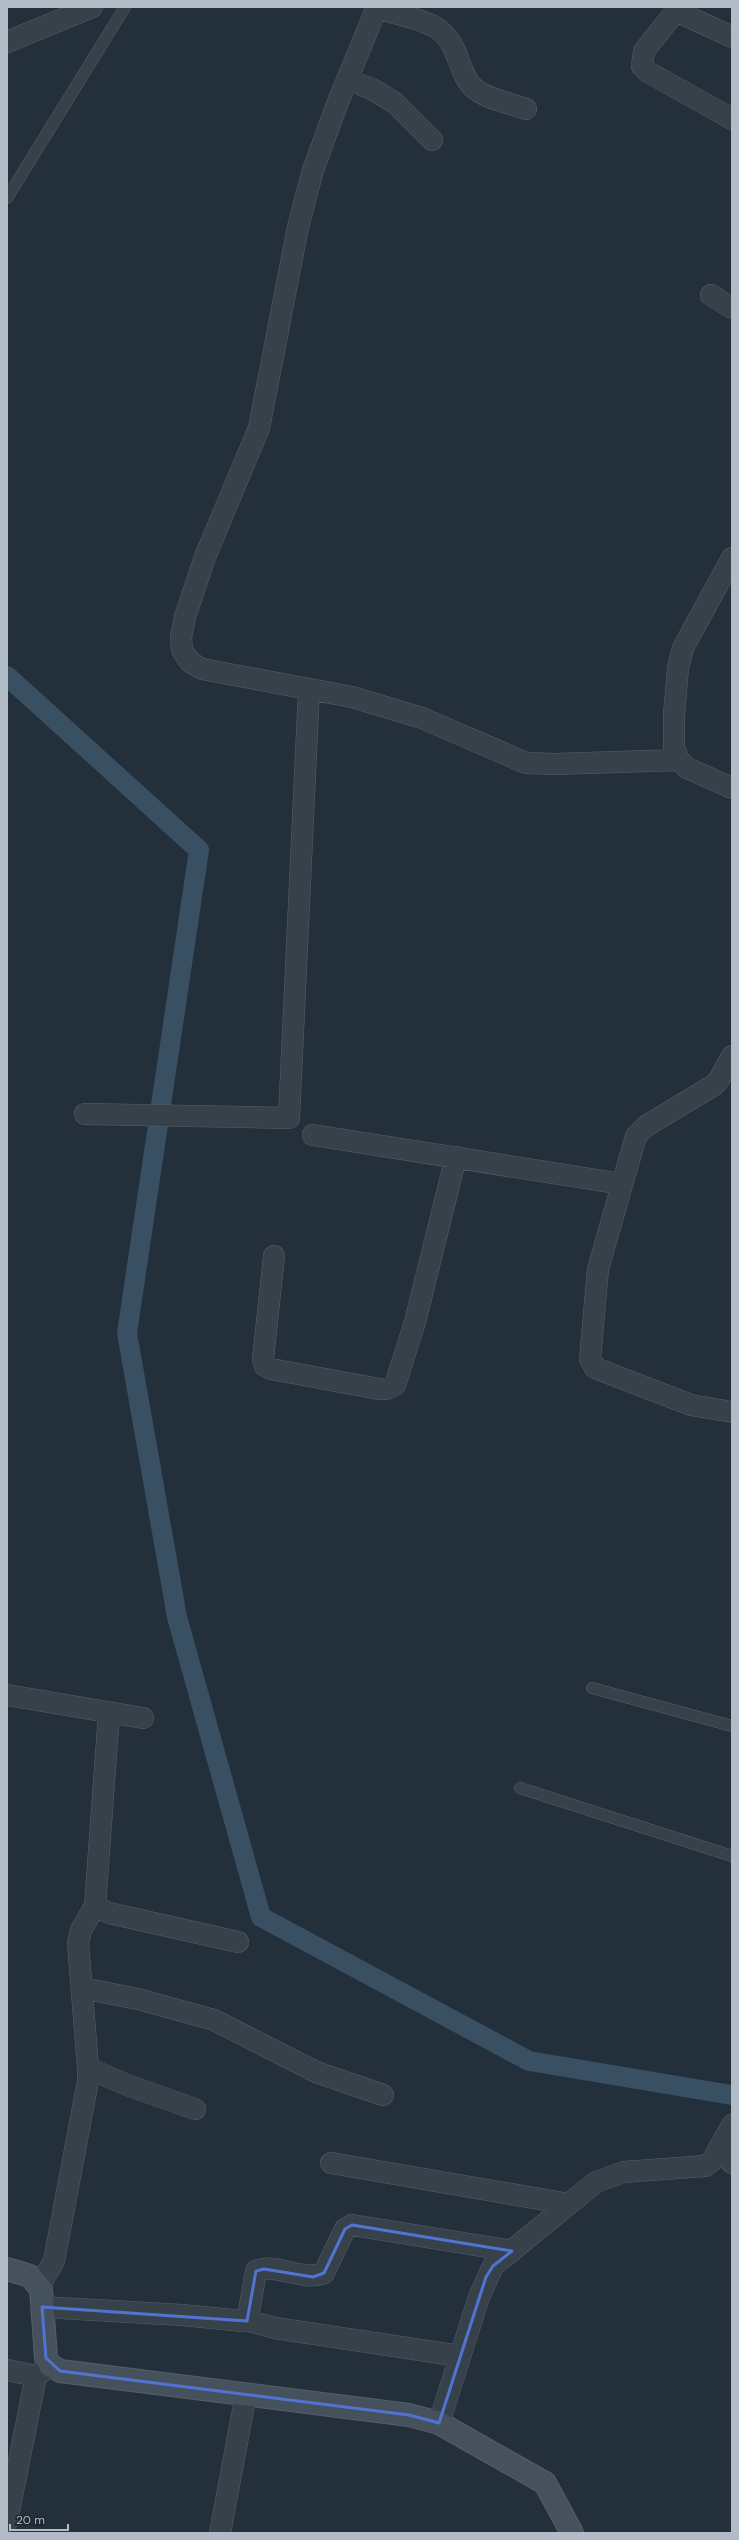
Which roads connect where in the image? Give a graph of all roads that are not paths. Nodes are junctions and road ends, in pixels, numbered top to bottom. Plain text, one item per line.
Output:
1 (92, 7) edge
2 (125, 7) edge
3 (377, 7) edge
4 (677, 9) edge
5 (732, 37) edge
6 (7, 42) edge
7 (347, 80) junction
8 (526, 109) dead end
9 (732, 119) edge
10 (432, 140) dead end
11 (7, 198) edge
12 (711, 295) dead end
13 (732, 308) edge
14 (732, 558) edge
15 (309, 689) junction
16 (679, 760) junction
17 (732, 788) edge
18 (732, 1056) edge
19 (85, 1114) dead end
20 (314, 1135) dead end
21 (456, 1157) junction
22 (622, 1184) junction
23 (274, 1256) dead end
24 (732, 1412) edge
25 (592, 1688) dead end
26 (7, 1694) edge
27 (109, 1713) junction
28 (143, 1718) dead end
29 (732, 1726) edge
30 (520, 1788) dead end
31 (732, 1856) edge
32 (95, 1906) junction
33 (238, 1942) dead end
34 (82, 1988) junction
35 (88, 2068) junction
36 (383, 2095) dead end
37 (195, 2109) dead end
38 (728, 2132) edge
39 (331, 2163) dead end
40 (732, 2163) edge
41 (569, 2204) junction
42 (512, 2251) junction
43 (7, 2269) edge
44 (40, 2297) junction
45 (246, 2320) junction
46 (460, 2356) junction
47 (7, 2370) edge
48 (43, 2370) junction
49 (246, 2394) junction
50 (439, 2423) junction
51 (12, 2468) edge
52 (7, 2521) edge
53 (220, 2533) edge
54 (572, 2533) edge

1 - 6 street
2 - 11 lane
3 - 7 street
3 - 8 street
4 - 5 street
4 - 9 street
7 - 10 street
7 - 15 street
12 - 13 street
14 - 16 street
15 - 16 street
15 - 19 street
16 - 17 street
18 - 22 street
20 - 21 street
21 - 22 street
21 - 23 street
22 - 24 street
25 - 29 lane
26 - 27 street
27 - 28 street
27 - 32 street
30 - 31 lane
32 - 33 street
32 - 34 street
34 - 35 street
34 - 36 street
35 - 37 street
35 - 44 street
38 - 40 street
38 - 41 street
39 - 41 street
41 - 42 street
42 - 45 street
42 - 46 street
43 - 44 street
44 - 45 street
44 - 48 street
45 - 46 street
46 - 50 street
47 - 48 street
48 - 49 street
48 - 51 street
49 - 50 street
49 - 53 street
50 - 54 street
51 - 52 street

